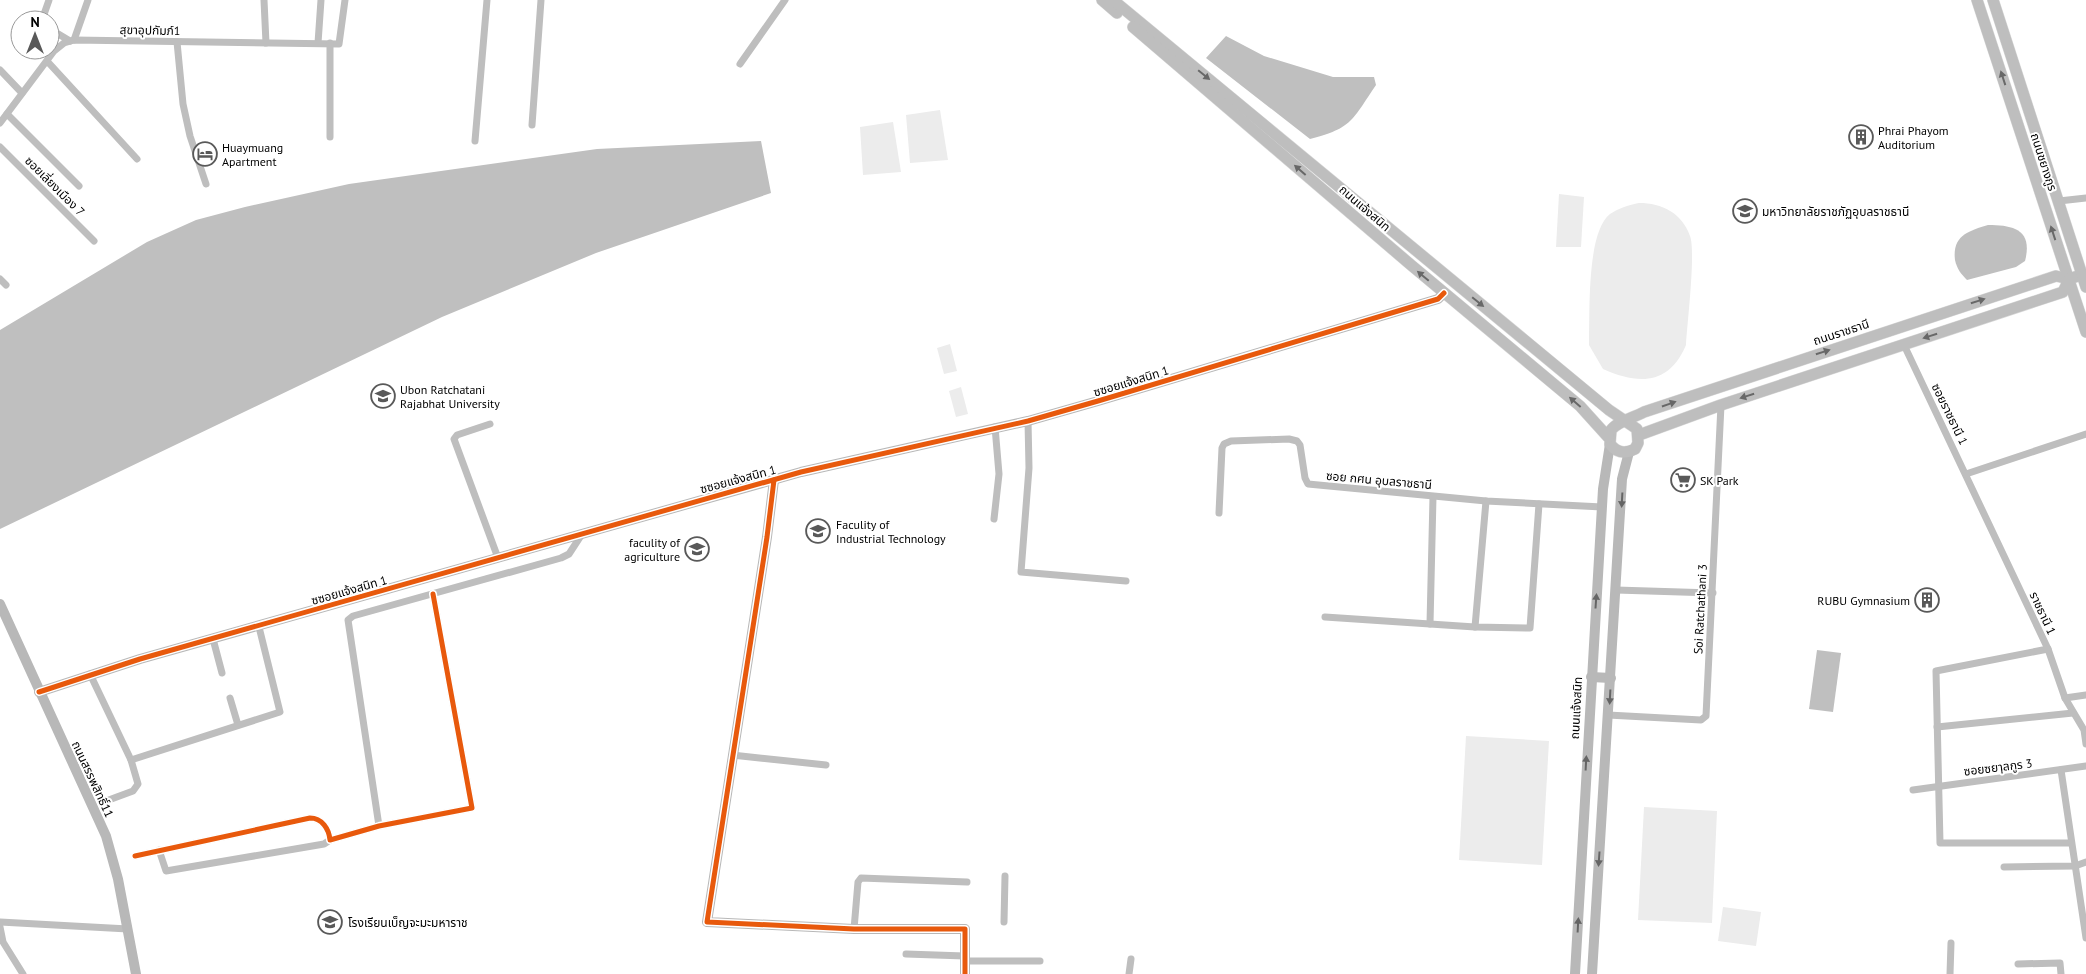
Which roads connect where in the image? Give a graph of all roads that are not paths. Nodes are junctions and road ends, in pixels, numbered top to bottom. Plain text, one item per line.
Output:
1 (88, 0) edge
2 (264, 0) edge
3 (321, 0) edge
4 (345, 0) edge
5 (487, 0) edge
6 (540, 0) edge
7 (785, 0) edge
8 (1102, 0) edge
9 (1113, 0) edge
10 (1977, 0) edge
11 (1993, 0) edge
12 (60, 35) edge
13 (72, 41) junction
14 (177, 42) junction
15 (266, 43) junction
16 (318, 43) junction
17 (330, 43) junction
18 (60, 47) edge
19 (46, 60) joint
20 (740, 64) dead end
21 (0, 70) edge
22 (22, 93) junction
23 (7, 114) junction
24 (0, 123) edge
25 (532, 125) dead end
26 (330, 137) dead end
27 (475, 141) dead end
28 (0, 147) edge
29 (137, 159) dead end
30 (206, 184) dead end
31 (79, 186) dead end
32 (2086, 198) edge
33 (2059, 201) junction
34 (94, 241) dead end
35 (2081, 256) edge
36 (2082, 275) junction
37 (0, 279) edge
38 (2068, 279) junction
39 (6, 285) dead end
40 (2086, 287) edge
41 (1444, 293) junction
42 (2086, 332) edge
43 (1904, 344) junction
44 (1718, 388) junction
45 (1721, 405) junction
46 (1028, 420) junction
47 (1624, 422) junction
48 (490, 424) dead end
49 (995, 427) junction
50 (1639, 434) junction
51 (2086, 434) edge
52 (1609, 441) junction
53 (1629, 452) junction
54 (1966, 474) junction
55 (774, 480) junction
56 (1976, 493) joint
57 (1433, 497) junction
58 (1486, 501) junction
59 (1539, 504) junction
60 (1602, 507) junction
61 (1219, 513) dead end
62 (994, 520) dead end
63 (582, 534) junction
64 (498, 558) junction
65 (1126, 581) dead end
66 (1616, 590) junction
67 (433, 594) junction
68 (1713, 594) junction
69 (0, 604) edge
70 (1325, 617) dead end
71 (1430, 624) junction
72 (258, 627) junction
73 (1475, 627) junction
74 (213, 639) junction
75 (2048, 649) junction
76 (222, 673) dead end
77 (90, 674) junction
78 (1591, 677) junction
79 (1611, 678) junction
80 (38, 692) junction
81 (2086, 695) edge
82 (230, 698) dead end
83 (2065, 698) junction
84 (2073, 713) junction
85 (1608, 715) junction
86 (238, 726) junction
87 (1937, 727) junction
88 (2086, 744) edge
89 (732, 755) junction
90 (131, 760) junction
91 (826, 765) dead end
92 (2086, 766) edge
93 (2060, 770) junction
94 (1938, 786) junction
95 (1913, 790) dead end
96 (106, 800) dead end
97 (379, 826) junction
98 (330, 840) junction
99 (2071, 843) junction
100 (159, 850) junction
101 (135, 856) dead end
102 (2086, 862) edge
103 (2075, 866) junction
104 (2004, 867) dead end
105 (1005, 876) dead end
106 (967, 882) dead end
107 (0, 922) edge
108 (1004, 922) dead end
109 (0, 927) edge
110 (854, 929) junction
111 (128, 930) junction
112 (2086, 938) edge
113 (1951, 942) dead end
114 (906, 954) dead end
115 (965, 958) junction
116 (1131, 959) dead end
117 (1040, 961) dead end
118 (2018, 964) dead end
119 (23, 974) edge
120 (136, 974) edge
121 (965, 974) edge
122 (1129, 974) edge
123 (1575, 974) edge
124 (1592, 974) edge
125 (1950, 974) edge
126 (2060, 974) edge

1 - 13 street
2 - 15 street
3 - 16 street
4 - 17 street, สุขาอุปกัมภ์1
5 - 27 street
6 - 25 street
7 - 20 street
41 -> 8 main road, ถนนแจ้งสนิท
9 -> 47 main road, ถนนแจ้งสนิท
38 -> 10 main road, ถนนชยางกูร
11 - 33 main road, ถนนชยางกูร
12 - 13 street
13 - 14 street, สุขาอุปกัมภ์1
13 - 18 street
14 - 15 street, สุขาอุปกัมภ์1
14 - 30 street
15 - 16 street, สุขาอุปกัมภ์1
16 - 17 street, สุขาอุปกัมภ์1
17 - 26 street
19 - 22 street
19 - 29 street
21 - 22 street
22 - 23 street
23 - 24 street
23 - 31 street
28 - 34 street, ซอยเลี่ยงเมือง 7
32 - 33 street
33 - 35 main road, ถนนชยางกูร
35 - 36 main road, ถนนชยางกูร
36 - 38 main road, ถนนราชธานี
36 - 40 main road, ถนนชยางกูร
37 - 39 street
38 - 42 main road, ถนนชยางกูร
38 -> 43 main road
44 -> 38 main road, ถนนราชธานี
41 - 46 street, ซซอยแจ้งสนิท 1
52 -> 41 main road, ถนนแจ้งสนิท
43 -> 45 main road
43 - 54 street, ซอยราชธานี 1
44 - 45 main road
47 -> 44 main road, ถนนราชธานี
45 - 50 main road
45 - 68 street, Soi Ratchathani 3
46 - 49 street, ซซอยแจ้งสนิท 1
46 - 65 street
47 - 50 main road
47 - 52 main road
48 - 64 street
49 - 55 street, ซซอยแจ้งสนิท 1
49 - 62 street
50 - 53 main road
51 - 54 street
52 - 53 main road
52 - 60 street, ถนนแจ้งสนิท
53 -> 66 street
54 - 56 street, ซอยราชธานี 1
55 - 63 street, ซซอยแจ้งสนิท 1
55 - 89 street
56 - 75 street, ราชธานี 1
57 - 58 street, ซอย กศน อุบลราชธานี
57 - 61 street, ซอย กศน อุบลราชธานี
57 - 71 street
58 - 59 street, ซอย กศน อุบลราชธานี
58 - 73 street
59 - 60 street, ซอย กศน อุบลราชธานี
59 - 73 street
78 -> 60 street, ถนนแจ้งสนิท
63 - 64 street, ซซอยแจ้งสนิท 1
63 - 67 street
64 - 72 street, ซซอยแจ้งสนิท 1
66 - 68 street
66 - 79 street
67 - 97 street
67 - 97 street
68 - 85 street, Soi Ratchathani 3
69 - 80 street, ถนนสรรพสิทธิ์11
70 - 71 street
71 - 73 street
72 - 74 street, ซซอยแจ้งสนิท 1
72 - 86 street
74 - 76 street
74 - 77 street, ซซอยแจ้งสนิท 1
75 - 83 street, ราชธานี 1
75 - 87 street
77 - 80 street, ซซอยแจ้งสนิท 1
77 - 90 street
78 - 79 street
123 -> 78 street, ถนนแจ้งสนิท
79 -> 85 street
80 - 111 street, ถนนสรรพสิทธิ์11
81 - 83 street
82 - 86 street
83 - 84 street, ราชธานี 1
84 - 87 street
84 - 88 street, ราชธานี 1
85 -> 124 street
86 - 90 street
87 - 94 street
89 - 91 street
89 - 110 street
90 - 96 street
92 - 93 street, ซอยซยๅลกูร 3
93 - 94 street, ซอยซยๅลกูร 3
93 - 99 street
94 - 95 street, ซอยซยๅลกูร 3
94 - 99 street
97 - 98 street
98 - 100 street
98 - 100 street
99 - 103 street
100 - 101 street
102 - 103 street
103 - 104 street
103 - 112 street
105 - 108 street
106 - 110 street
107 - 111 street
109 - 119 street
110 - 115 street
111 - 120 street, ถนนสรรพสิทธิ์11
113 - 125 street
114 - 115 street
115 - 117 street
115 - 121 street
116 - 122 street
118 - 126 street

